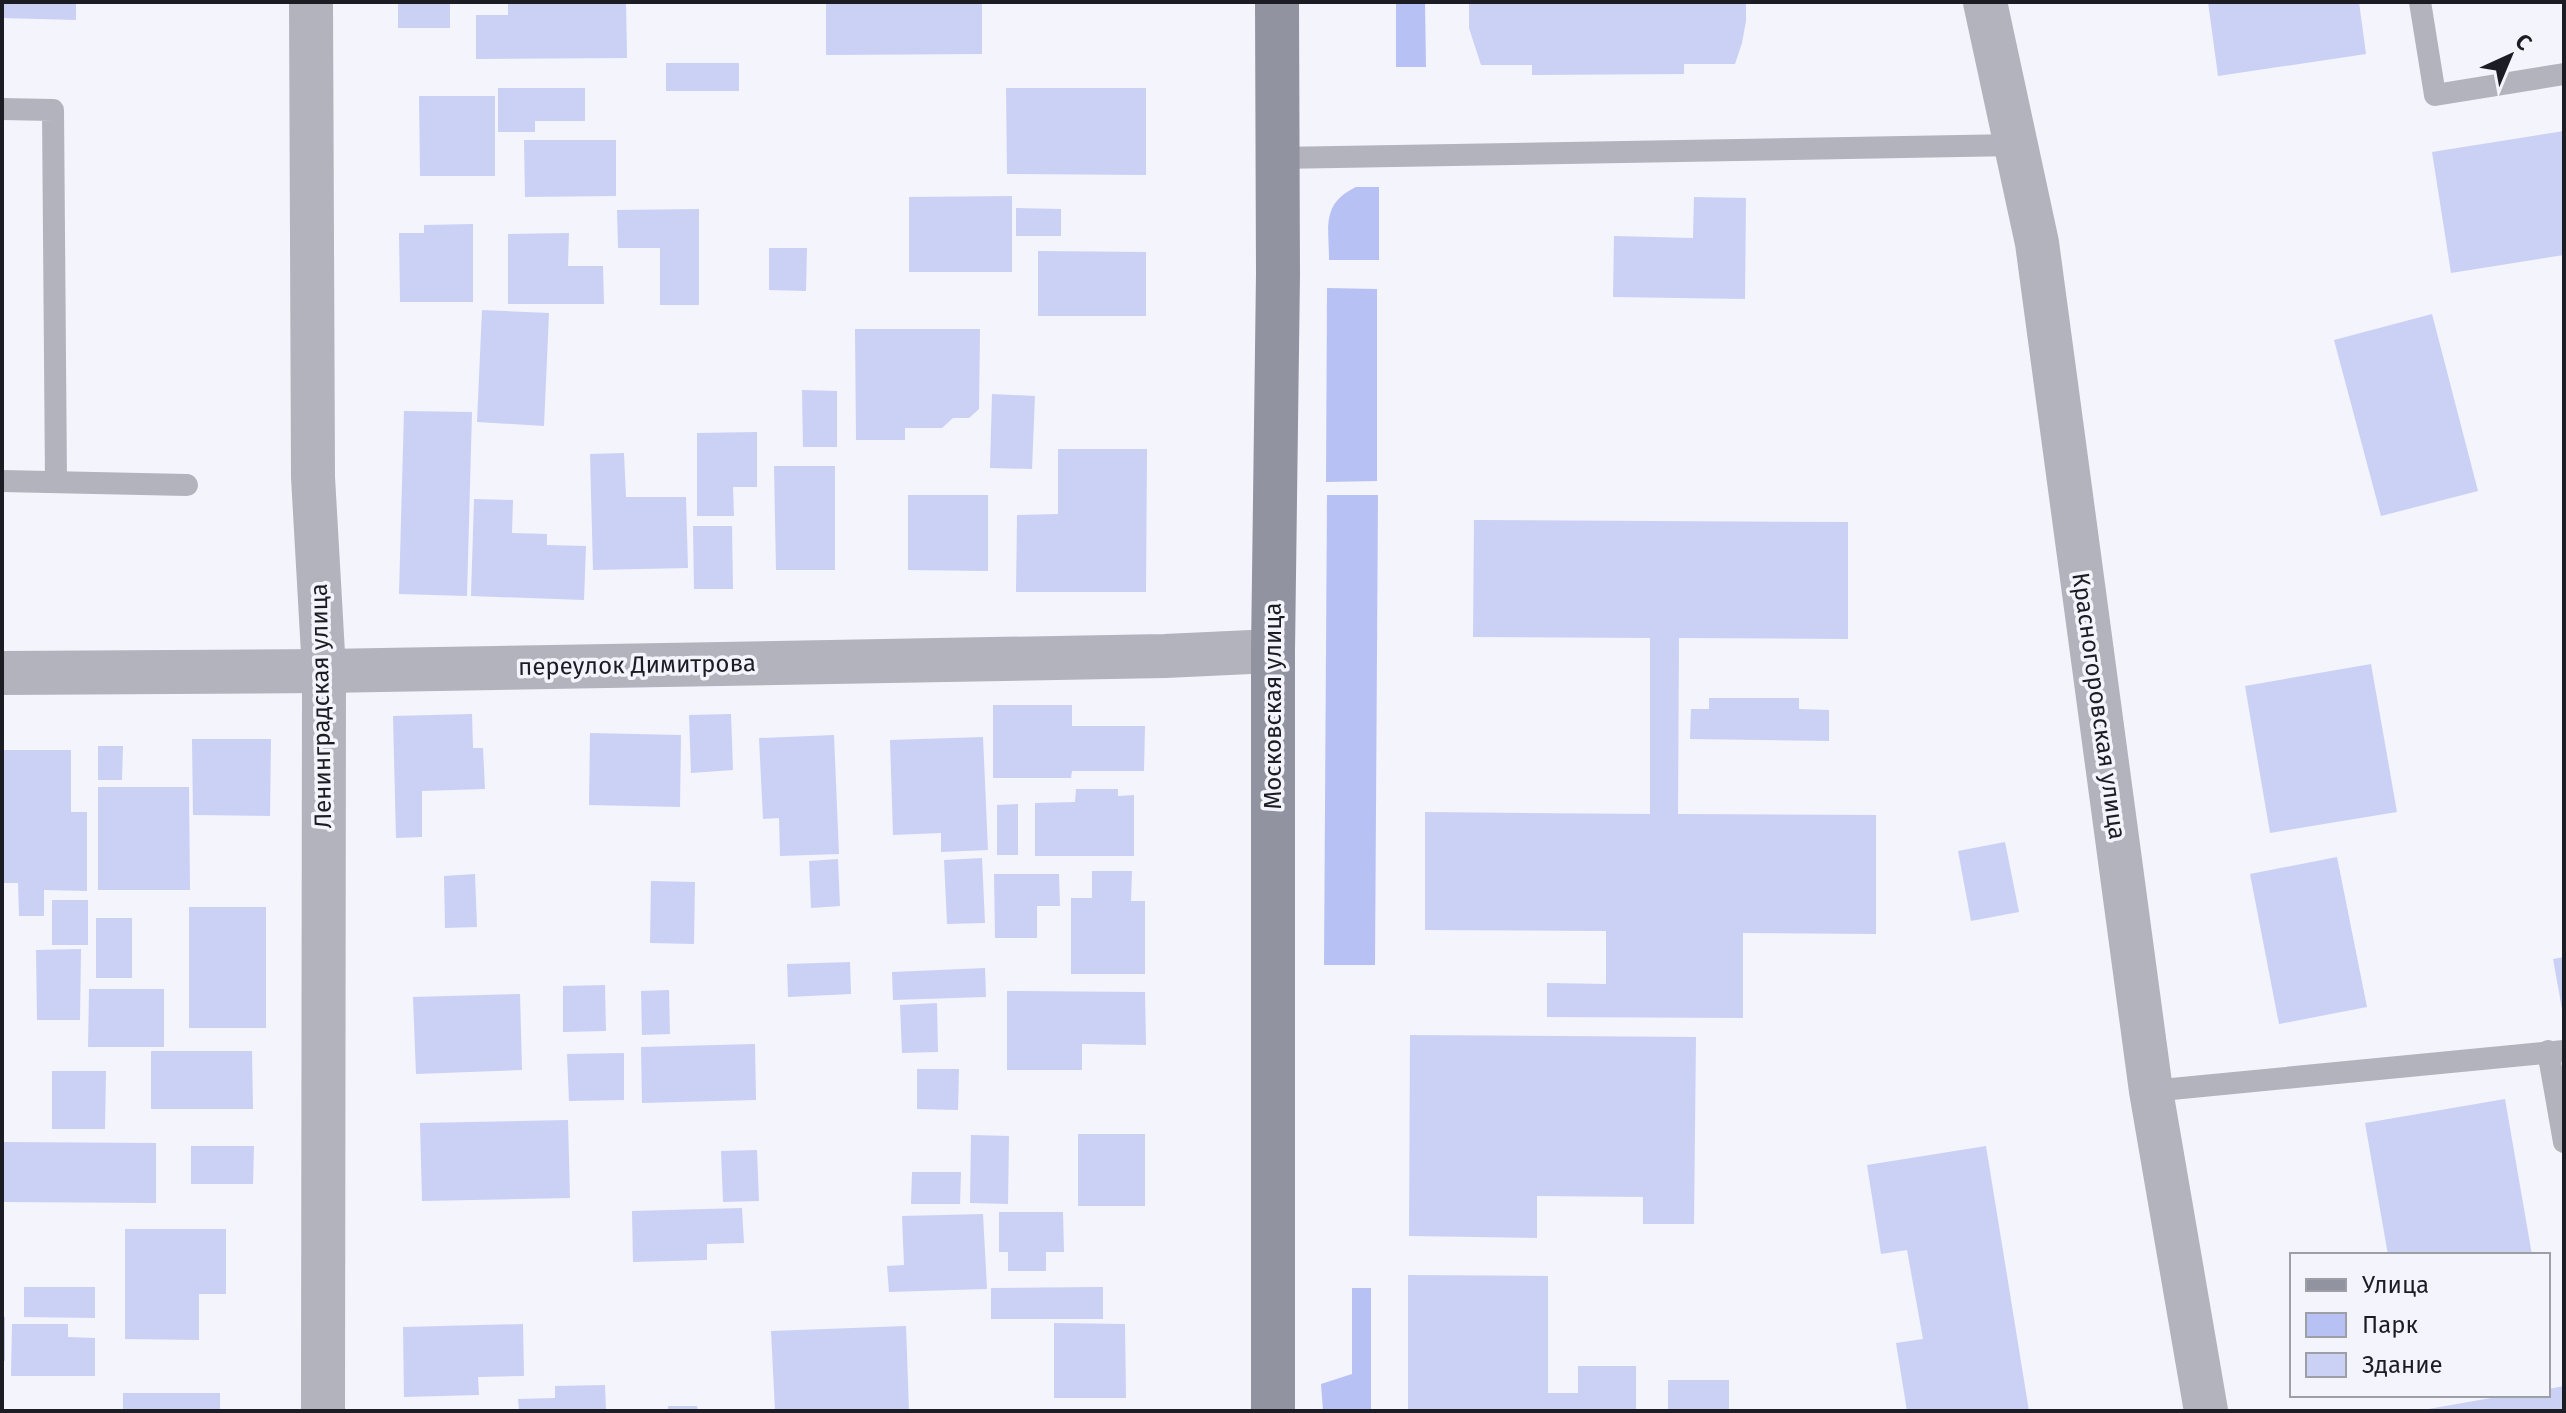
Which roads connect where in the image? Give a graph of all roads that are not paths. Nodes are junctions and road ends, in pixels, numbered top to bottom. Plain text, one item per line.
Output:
1 (311, 2) edge
2 (1277, 2) edge
3 (1985, 2) edge
4 (2420, 2) edge
5 (2564, 74) edge
6 (2, 109) edge
7 (2016, 145) junction
8 (1278, 158) junction
9 (2, 481) edge
10 (56, 482) junction
11 (187, 485) dead end
12 (1273, 651) junction
13 (324, 671) junction
14 (2, 673) edge
15 (2556, 1051) edge
16 (2151, 1091) junction
17 (2564, 1142) edge
18 (323, 1411) edge
19 (1273, 1411) edge
20 (2206, 1411) edge

1 - 13 street, Ленинградская улица
2 - 8 main road, Московская улица
3 - 7 street, Красногоровская улица
4 - 5 lane
6 - 10 lane
7 - 8 lane
7 - 16 street, Красногоровская улица
8 - 12 main road, Московская улица
9 - 10 lane
10 - 11 lane
12 - 13 street, переулок Димитрова
12 - 19 main road, Московская улица
13 - 14 street, переулок Димитрова
13 - 18 street, Ленинградская улица
15 - 16 lane
15 - 17 lane
16 - 20 street, Красногоровская улица

